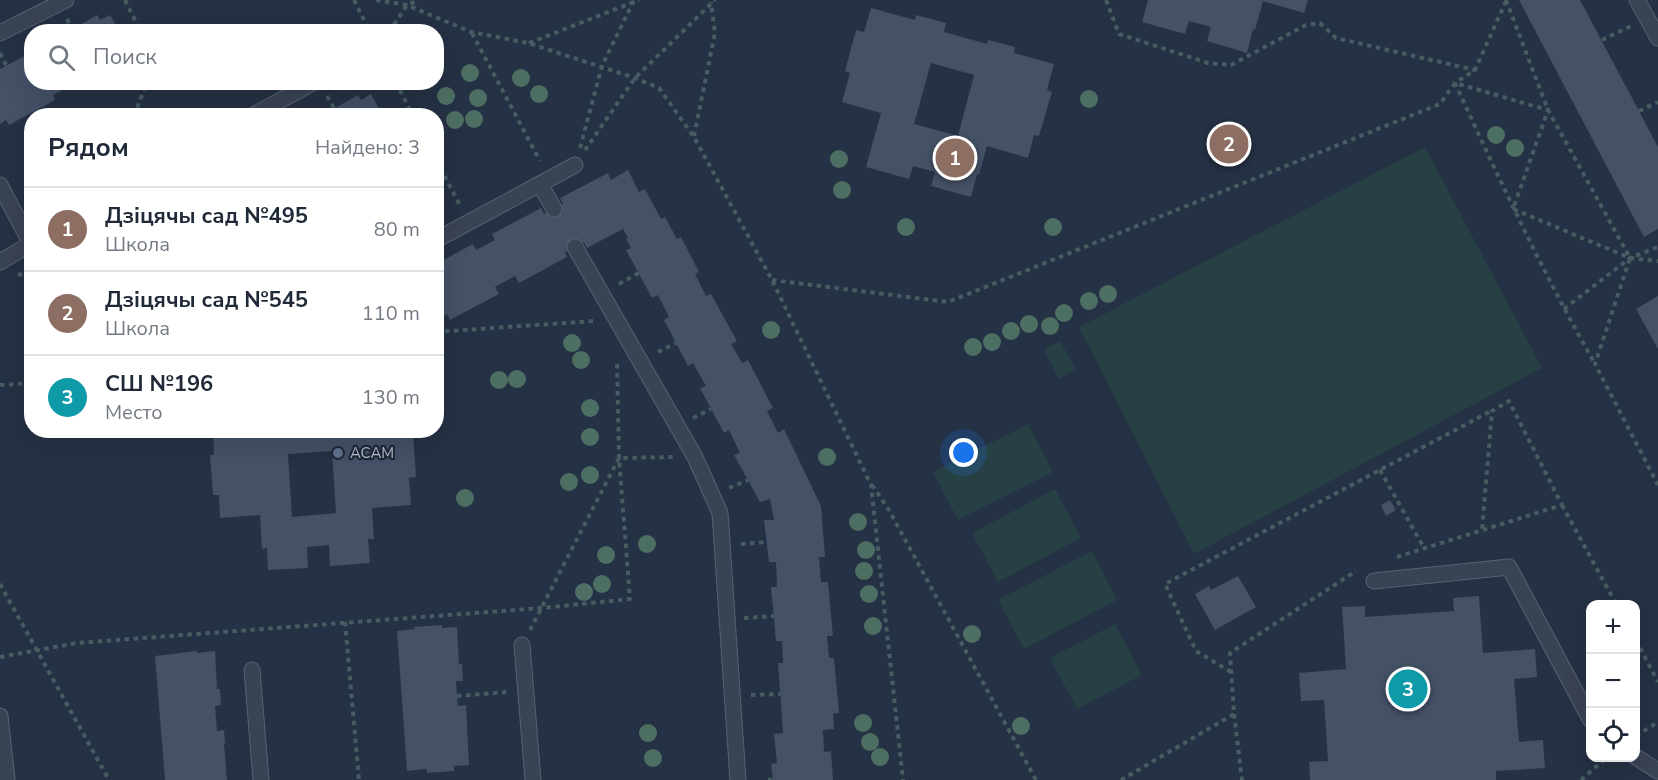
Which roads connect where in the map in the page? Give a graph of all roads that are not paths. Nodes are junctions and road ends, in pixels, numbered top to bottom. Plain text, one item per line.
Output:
1 (66, 0) edge
2 (1638, 0) edge
3 (0, 33) edge
4 (1658, 38) edge
5 (299, 90) edge
6 (267, 108) edge
7 (575, 165) road end
8 (545, 182) junction
9 (0, 185) edge
10 (554, 210) dead end
11 (24, 230) edge
12 (444, 236) edge
13 (575, 246) dead end
14 (24, 247) edge
15 (0, 262) edge
16 (1374, 581) dead end
17 (522, 645) road end
18 (252, 670) dead end
19 (1586, 711) edge
20 (0, 716) edge
21 (1640, 760) edge
22 (1658, 771) edge
23 (6, 780) edge
24 (261, 780) edge
25 (533, 780) edge
26 (738, 780) edge

1 - 3 lane
2 - 4 lane
5 - 6 lane
7 - 8 lane
8 - 10 lane
8 - 12 lane
9 - 11 lane
13 - 26 lane
14 - 15 lane
16 - 19 lane
17 - 25 lane
18 - 24 lane
20 - 23 lane
21 - 22 lane

